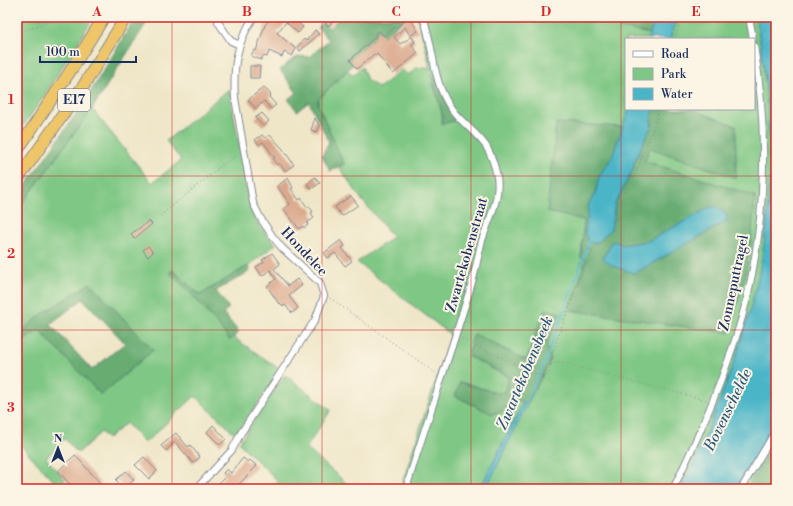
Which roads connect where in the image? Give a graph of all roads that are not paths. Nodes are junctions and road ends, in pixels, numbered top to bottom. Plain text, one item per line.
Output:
1 (104, 17) edge
2 (126, 17) edge
3 (254, 17) edge
4 (423, 17) edge
5 (749, 17) edge
6 (218, 22) dead end
7 (753, 38) edge
8 (240, 45) junction
9 (755, 53) edge
10 (17, 151) edge
11 (17, 180) edge
12 (776, 430) edge
13 (196, 489) edge
14 (406, 489) edge
15 (673, 489) edge
16 (741, 489) edge

1 - 10 highway, E17
2 - 11 highway, E17
3 - 8 street, Hondelee
4 - 14 street, Zwartekobenstraat
5 - 7 street
6 - 8 street
8 - 13 street, Hondelee
9 - 15 street, Zonneputtragel
12 - 16 street

